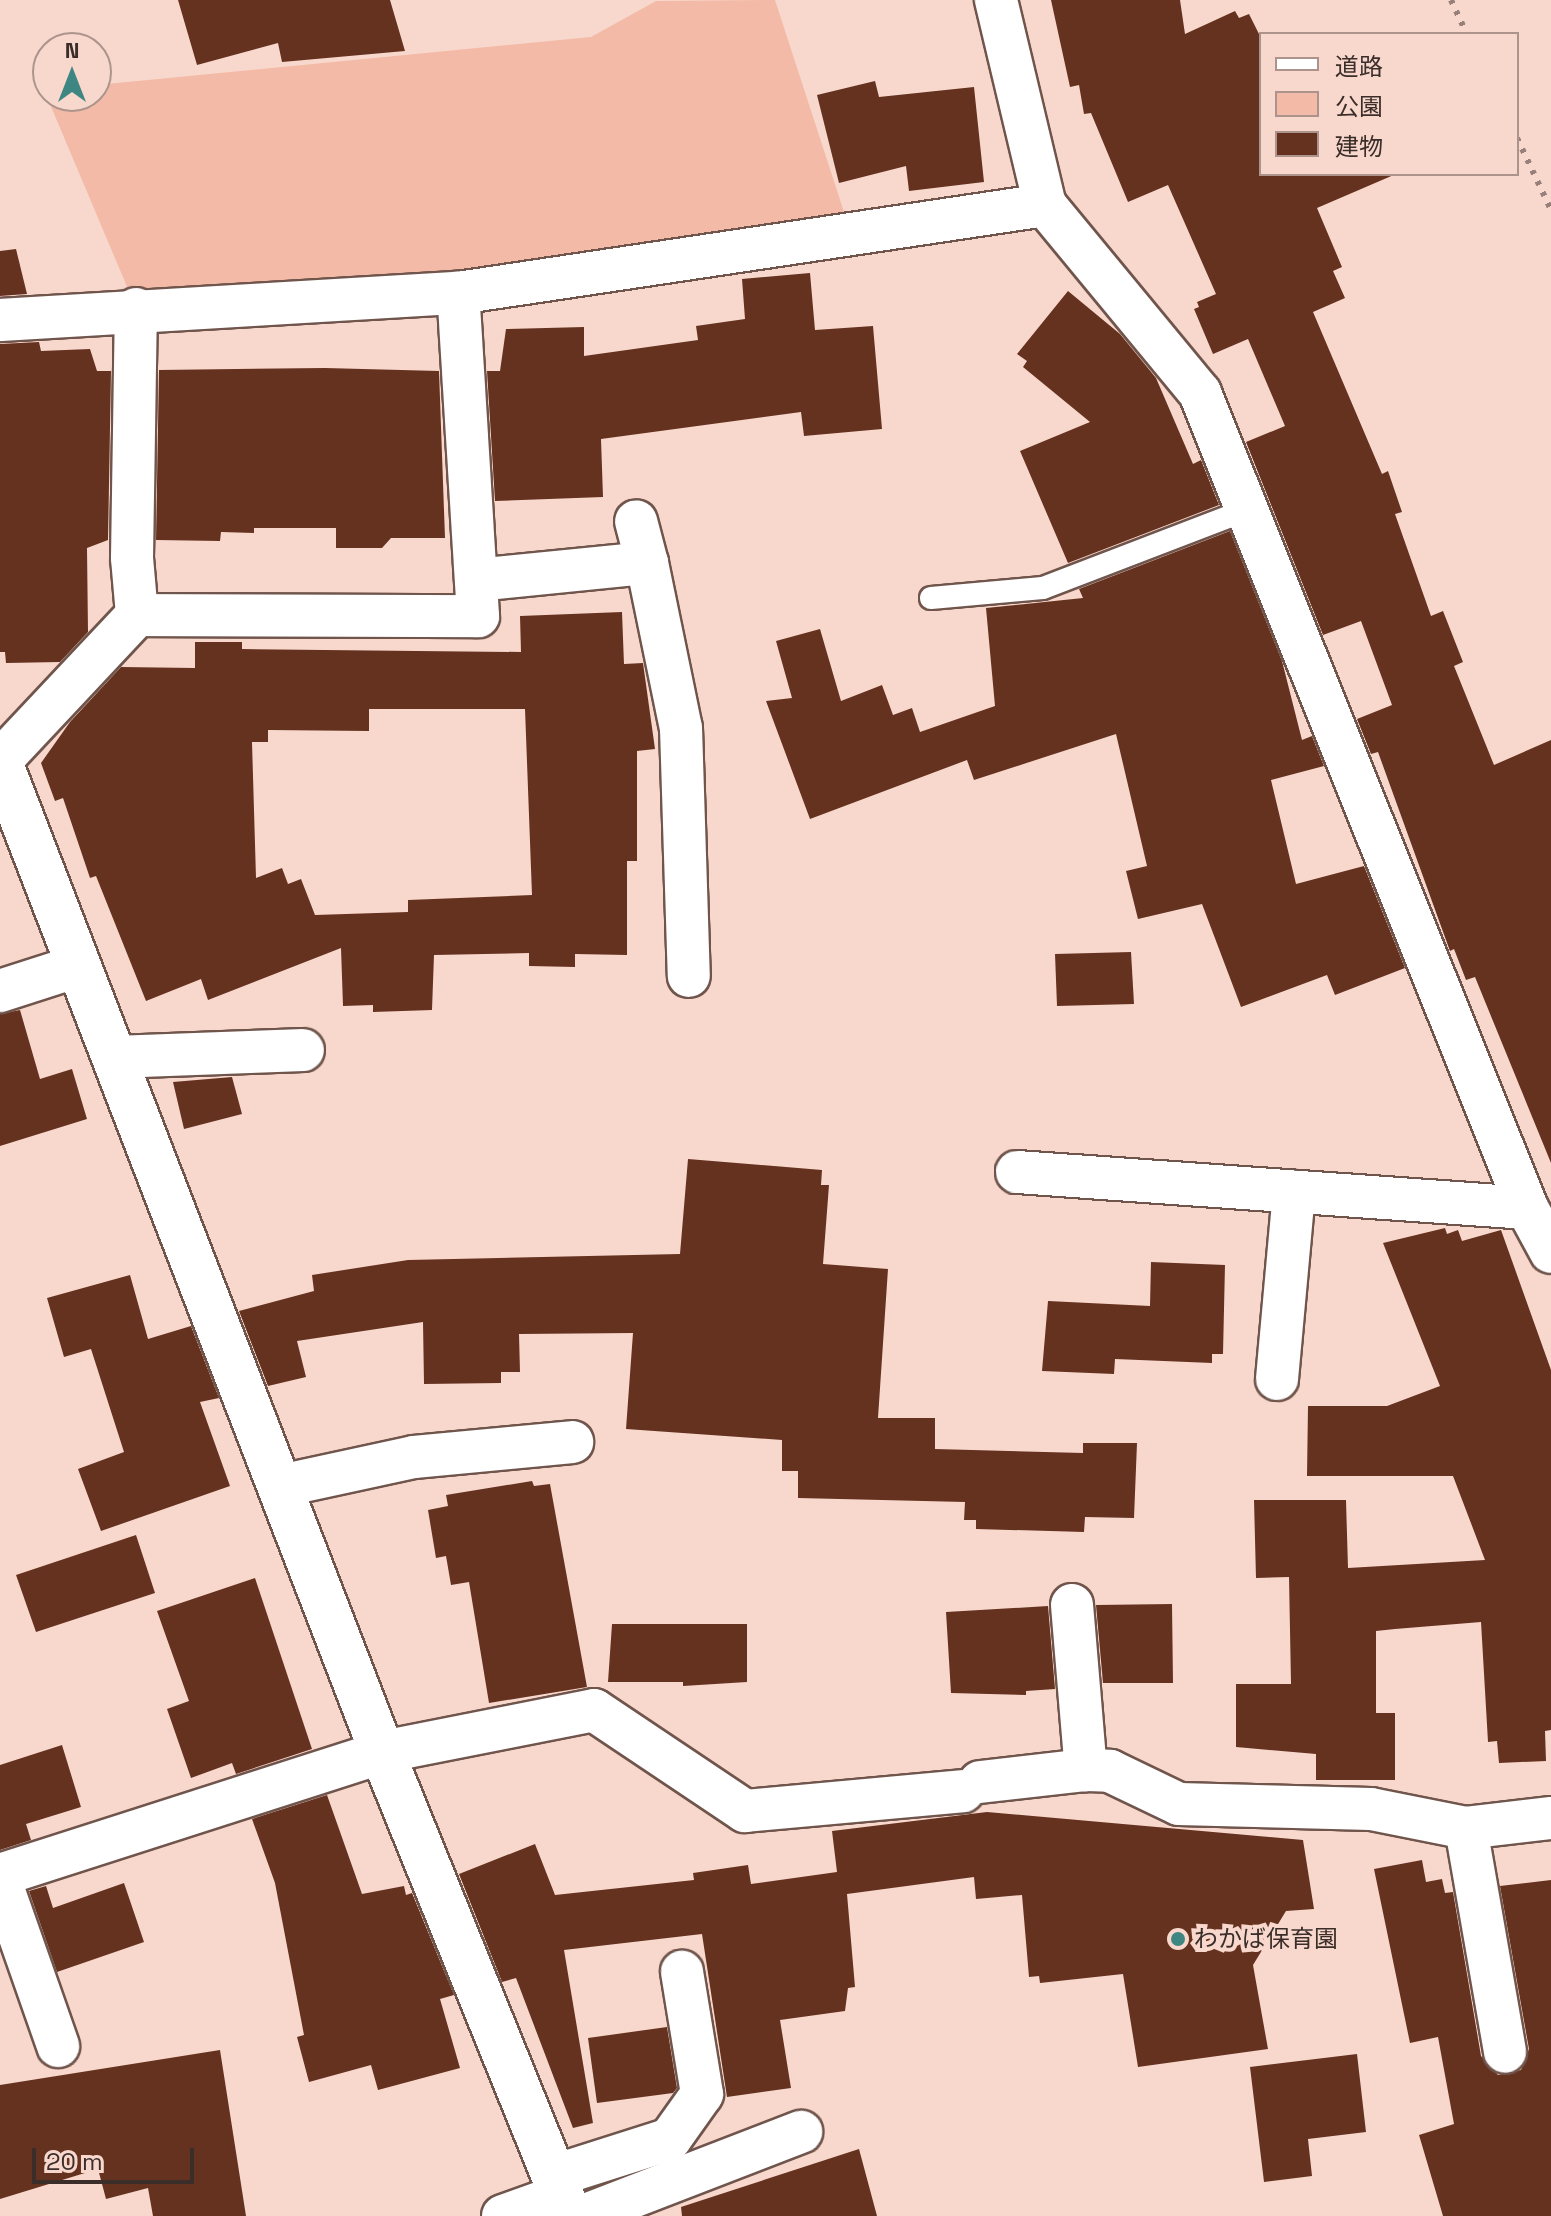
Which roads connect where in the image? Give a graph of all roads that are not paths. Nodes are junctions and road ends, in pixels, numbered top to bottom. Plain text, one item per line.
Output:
1 (996, 0) edge
2 (1045, 205) junction
3 (458, 293) junction
4 (136, 309) junction
5 (0, 320) edge
6 (1246, 510) junction
7 (636, 521) dead end
8 (647, 563) junction
9 (476, 580) junction
10 (931, 598) dead end
11 (137, 615) junction
12 (0, 762) edge
13 (78, 966) junction
14 (689, 976) dead end
15 (0, 991) edge
16 (303, 1050) dead end
17 (115, 1057) junction
18 (1017, 1172) dead end
19 (1294, 1192) junction
20 (1527, 1208) junction
21 (1551, 1252) edge
22 (1277, 1379) dead end
23 (572, 1442) dead end
24 (280, 1486) junction
25 (1072, 1605) dead end
26 (382, 1752) junction
27 (1086, 1770) junction
28 (1551, 1818) edge
29 (1466, 1828) junction
30 (0, 1878) edge
31 (682, 1972) dead end
32 (58, 2046) dead end
33 (1505, 2052) dead end
34 (801, 2132) dead end
35 (567, 2201) edge
36 (503, 2216) edge

1 - 2 street
2 - 3 street
2 - 6 street
3 - 4 street
3 - 9 street
4 - 5 street
4 - 11 street
6 - 10 lane
6 - 20 street
7 - 8 street
8 - 9 street
8 - 14 street
9 - 11 street
11 - 12 street
12 - 13 street
13 - 15 street
13 - 17 street
16 - 17 street
17 - 24 street
18 - 19 street
19 - 20 street
19 - 22 street
20 - 21 street
23 - 24 street
24 - 26 street
25 - 27 street
26 - 27 street
26 - 30 street
26 - 35 street
27 - 29 street
28 - 29 street
29 - 33 street
30 - 32 street
31 - 35 street
34 - 35 street
35 - 36 street

